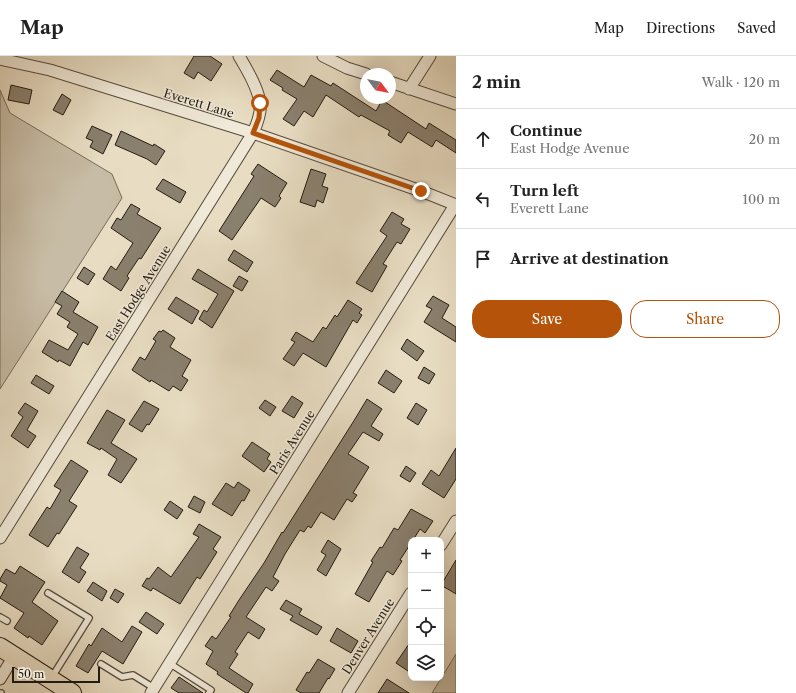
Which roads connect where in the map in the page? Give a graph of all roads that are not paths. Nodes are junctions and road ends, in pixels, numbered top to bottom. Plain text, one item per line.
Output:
1 (240, 56) edge
2 (323, 56) edge
3 (430, 56) edge
4 (0, 59) edge
5 (360, 72) edge
6 (396, 84) edge
7 (410, 89) junction
8 (456, 104) edge
9 (253, 133) junction
10 (456, 205) edge
11 (456, 521) edge
12 (0, 538) edge
13 (444, 540) edge
14 (48, 593) dead end
15 (408, 598) edge
16 (0, 617) edge
17 (7, 622) dead end
18 (7, 651) edge
19 (169, 663) junction
20 (101, 664) dead end
21 (0, 679) edge
22 (51, 679) junction
23 (152, 690) edge
24 (72, 693) edge
25 (209, 693) edge
26 (348, 693) edge

1 - 9 street, East Hodge Avenue
2 - 5 street
3 - 7 street
4 - 9 street, Everett Lane
6 - 7 street
7 - 8 street
9 - 10 street, Everett Lane
9 - 12 street, East Hodge Avenue
10 - 19 street, Paris Avenue
11 - 13 street
14 - 22 lane
15 - 26 street, Denver Avenue
16 - 17 lane
18 - 21 street
18 - 22 main road
19 - 23 street, Paris Avenue
19 - 25 lane
20 - 23 lane
22 - 24 main road

